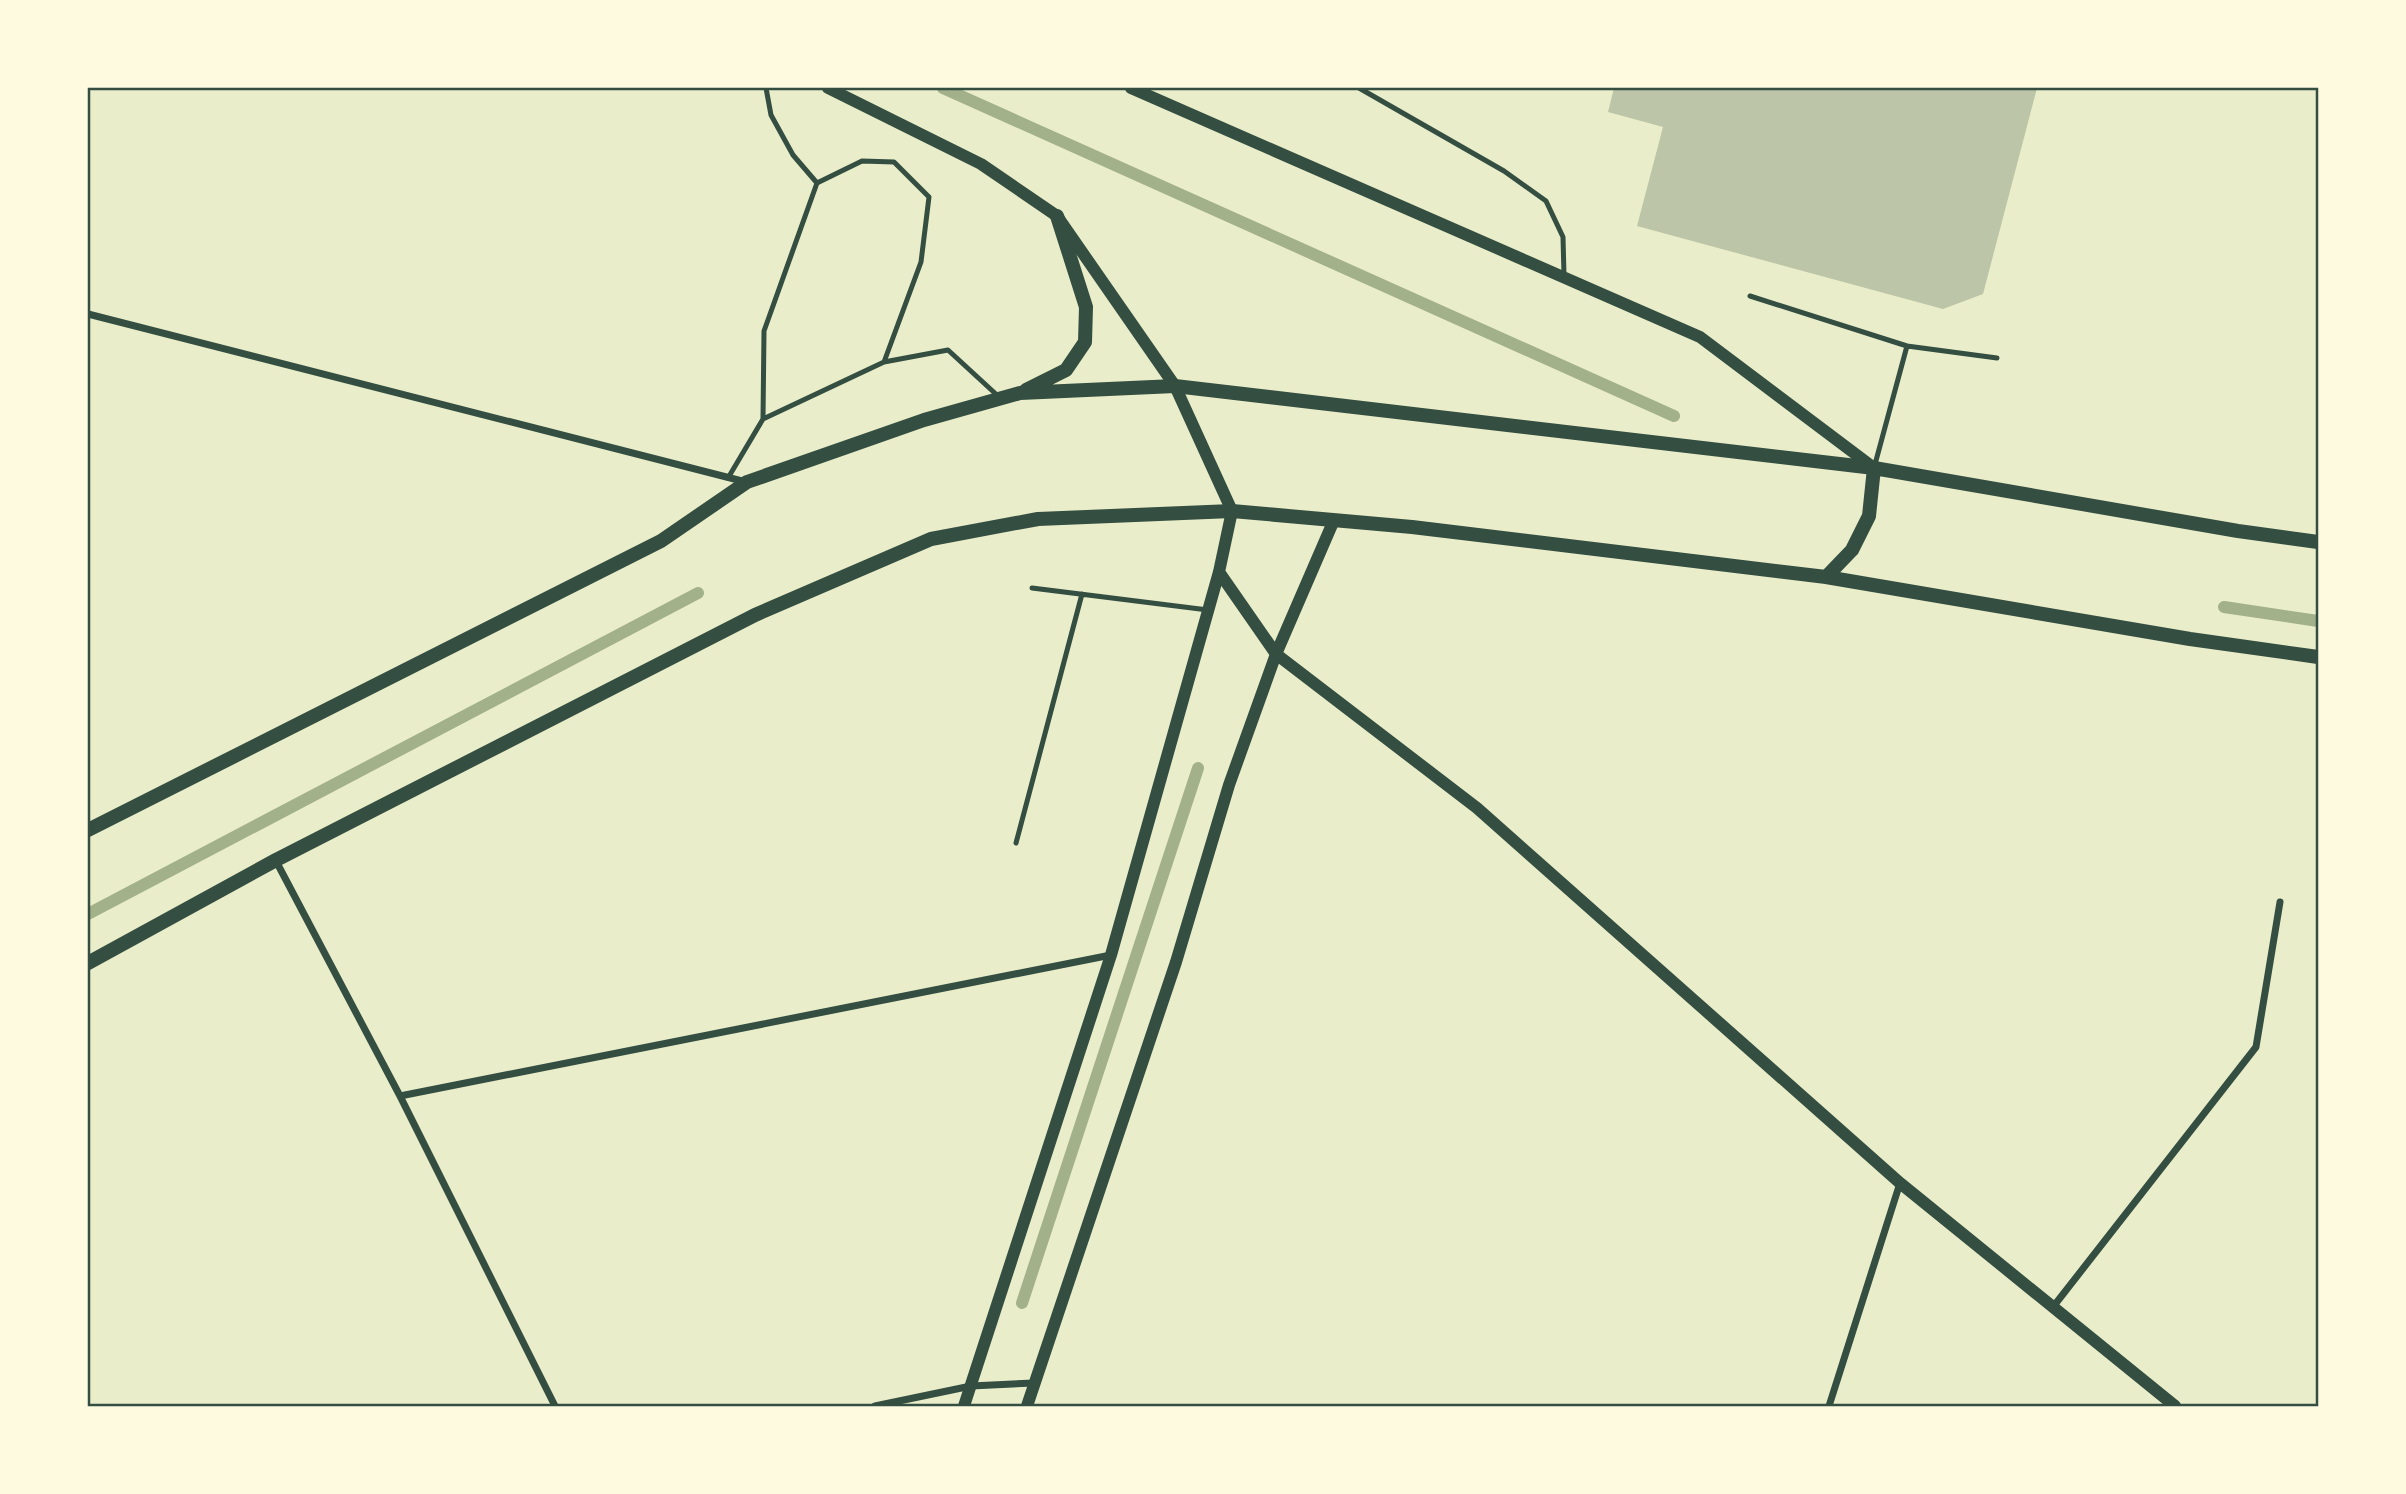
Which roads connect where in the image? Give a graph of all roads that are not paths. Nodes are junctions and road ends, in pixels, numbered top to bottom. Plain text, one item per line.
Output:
1 (766, 88) edge
2 (828, 88) edge
3 (1131, 88) edge
4 (1359, 88) edge
5 (817, 183) junction
6 (1057, 216) junction
7 (1564, 278) junction
8 (1750, 296) dead end
9 (88, 314) edge
10 (1907, 346) junction
11 (1997, 358) dead end
12 (884, 362) junction
13 (1175, 386) junction
14 (1020, 393) junction
15 (1001, 399) junction
16 (763, 419) junction
17 (1874, 468) junction
18 (727, 478) junction
19 (747, 482) junction
20 (1232, 511) junction
21 (1334, 520) junction
22 (2319, 542) edge
23 (1219, 572) junction
24 (1826, 577) junction
25 (1032, 588) dead end
26 (1082, 594) junction
27 (1208, 610) junction
28 (1276, 654) junction
29 (2319, 657) edge
30 (88, 830) edge
31 (1016, 843) dead end
32 (276, 860) junction
33 (2280, 902) dead end
34 (1111, 954) junction
35 (88, 963) edge
36 (400, 1096) junction
37 (1900, 1183) junction
38 (2053, 1307) junction
39 (1034, 1382) junction
40 (971, 1386) junction
41 (555, 1406) edge
42 (875, 1406) edge
43 (964, 1406) edge
44 (1027, 1406) edge
45 (1829, 1406) edge
46 (2175, 1406) edge

1 - 5 lane
2 - 6 street
3 - 7 street
4 - 7 lane
5 - 12 lane
5 - 16 lane
6 - 13 street
6 - 14 main road
7 - 17 street
8 - 10 lane
9 - 18 street
10 - 11 lane
10 - 17 lane
12 - 15 lane
12 - 16 lane
13 - 14 main road
13 - 17 main road
13 - 20 street
14 - 15 main road
15 - 19 main road
16 - 18 lane
17 - 22 main road
17 - 24 main road
18 - 19 street
19 - 30 main road
20 - 21 main road
20 - 23 street
20 - 32 main road
21 - 24 main road
21 - 28 street
23 - 27 street
23 - 28 street
24 - 29 main road
25 - 26 lane
26 - 27 lane
26 - 31 lane
27 - 34 street
28 - 37 street
28 - 39 street
32 - 35 main road
32 - 36 street
33 - 38 street
34 - 36 street
34 - 40 street
36 - 41 street
37 - 38 street
37 - 45 street
38 - 46 street
39 - 40 street
39 - 44 street
40 - 42 street
40 - 43 street

